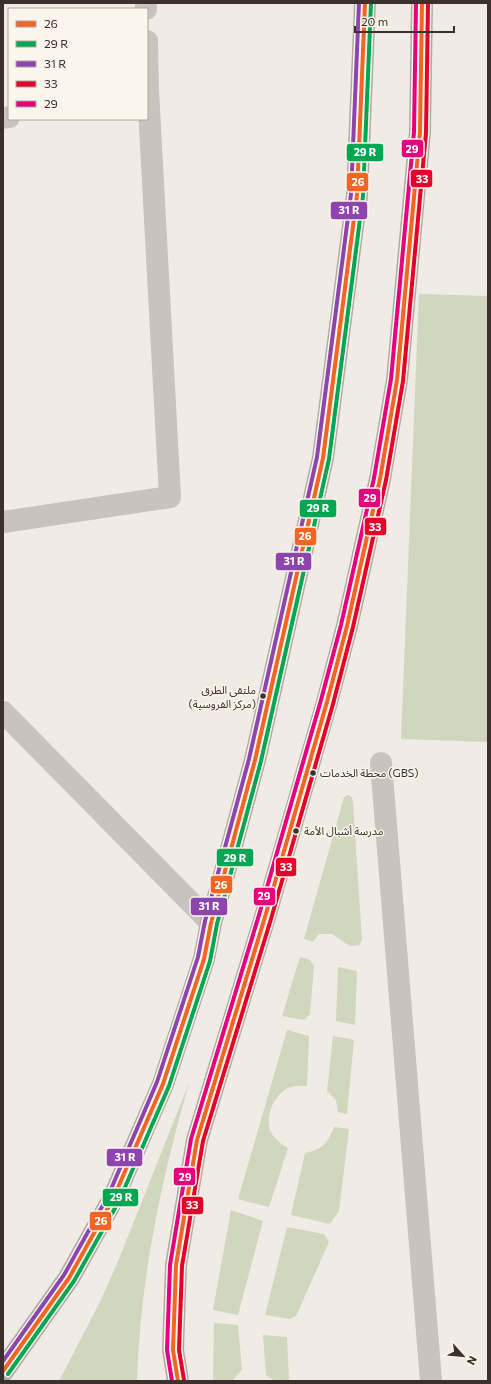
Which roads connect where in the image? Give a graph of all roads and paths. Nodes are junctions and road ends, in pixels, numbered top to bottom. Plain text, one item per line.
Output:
1 (365, 3) edge
2 (422, 3) edge
3 (148, 108) edge
4 (3, 522) edge
5 (3, 712) edge
6 (381, 763) dead end
7 (211, 923) junction
8 (3, 1371) edge
9 (178, 1381) edge
10 (431, 1381) edge

1 - 7 highway
2 - 9 highway
3 - 4 street
5 - 7 street
6 - 10 street
7 - 8 highway

